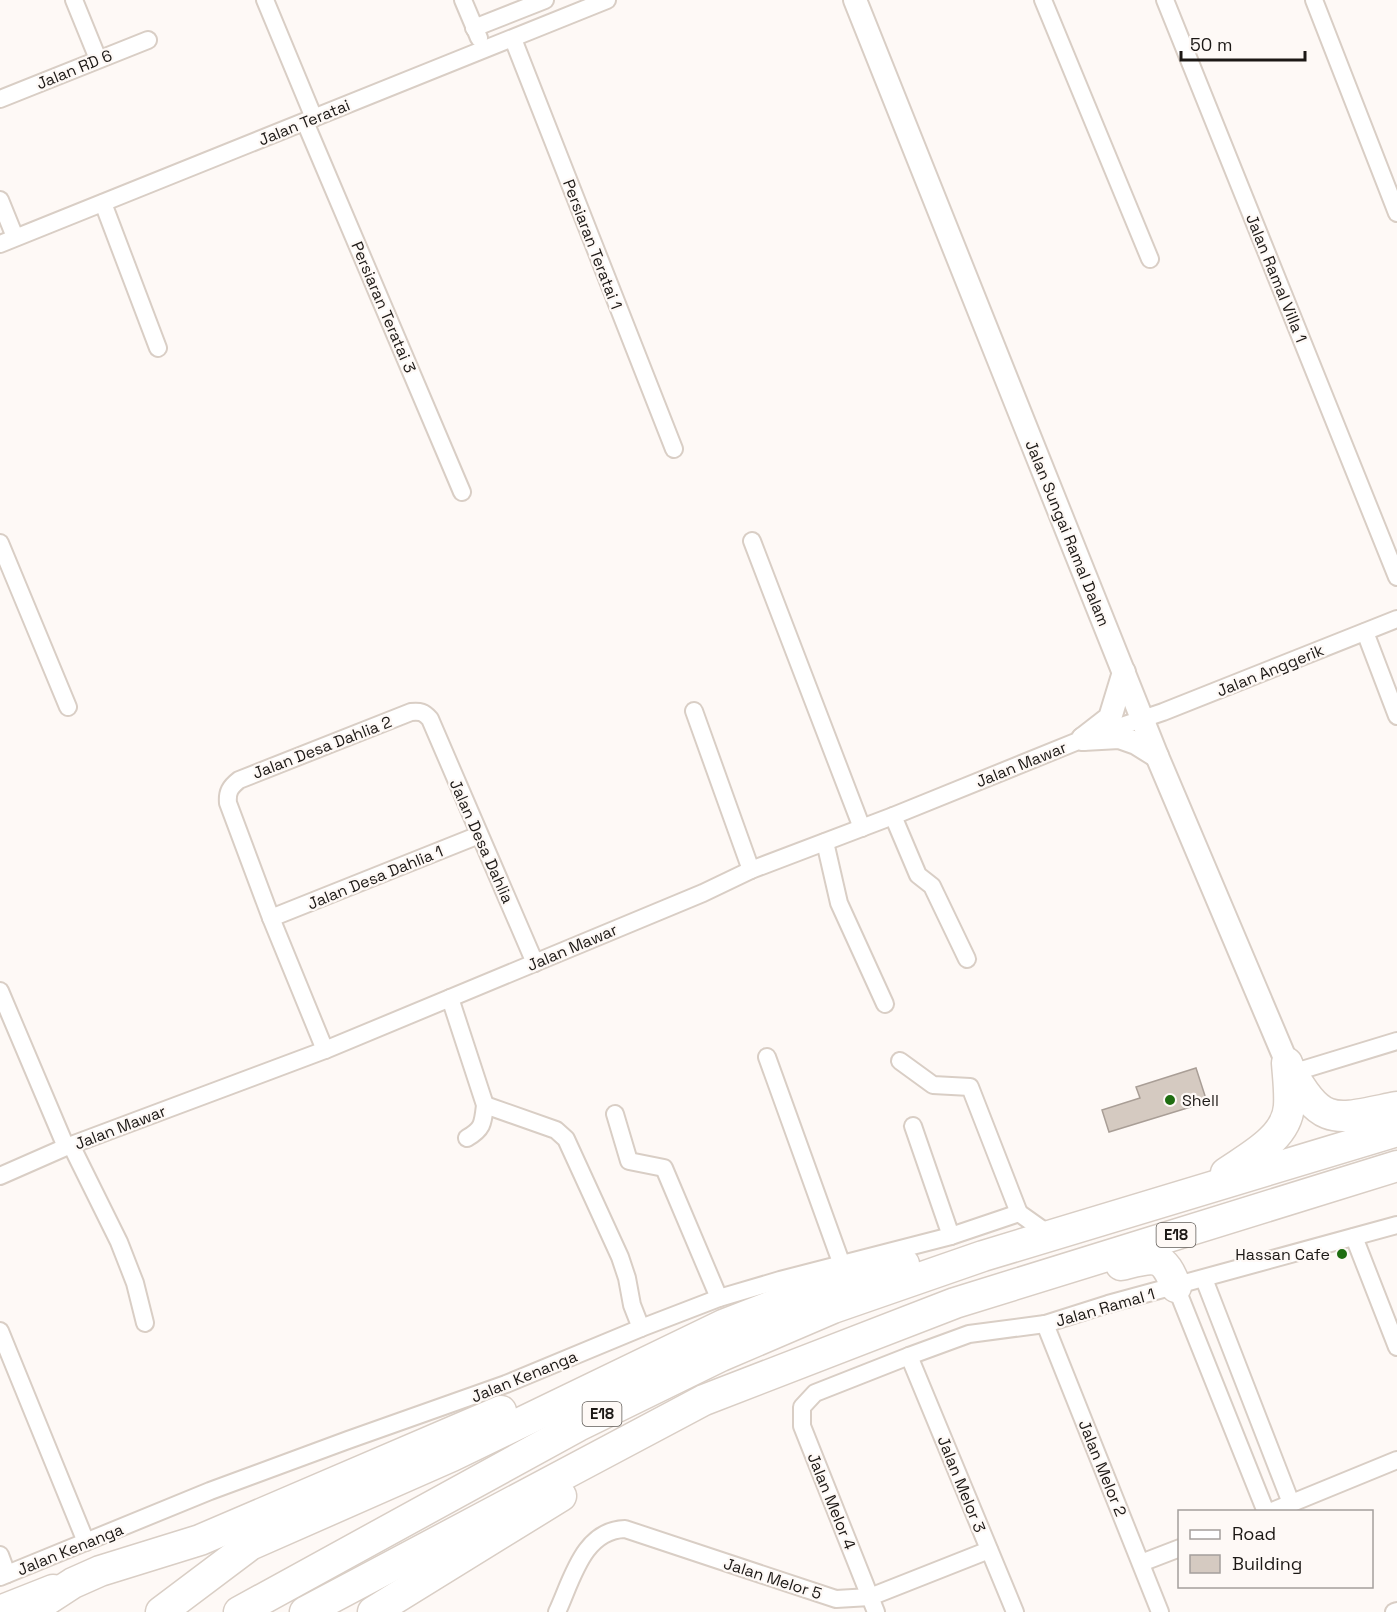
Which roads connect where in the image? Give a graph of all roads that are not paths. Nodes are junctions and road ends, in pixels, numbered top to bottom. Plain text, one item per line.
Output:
1 (74, 0) edge
2 (265, 0) edge
3 (463, 0) edge
4 (545, 0) edge
5 (608, 0) edge
6 (855, 0) edge
7 (1043, 0) edge
8 (1165, 0) edge
9 (1314, 0) edge
10 (474, 28) junction
11 (513, 39) junction
12 (148, 40) dead end
13 (485, 50) junction
14 (98, 59) junction
15 (0, 99) edge
16 (310, 120) junction
17 (0, 200) edge
18 (102, 203) junction
19 (1397, 213) edge
20 (8, 241) edge
21 (1150, 259) dead end
22 (158, 348) dead end
23 (674, 449) dead end
24 (462, 492) dead end
25 (752, 540) dead end
26 (0, 543) edge
27 (1393, 554) edge
28 (1397, 577) edge
29 (1397, 620) edge
30 (1365, 632) junction
31 (1124, 672) junction
32 (68, 707) dead end
33 (694, 711) dead end
34 (1397, 716) edge
35 (430, 719) joint
36 (1143, 719) junction
37 (1083, 739) junction
38 (1157, 756) junction
39 (892, 816) junction
40 (862, 828) junction
41 (479, 835) junction
42 (825, 842) junction
43 (751, 870) junction
44 (271, 918) junction
45 (967, 959) dead end
46 (535, 963) junction
47 (0, 991) edge
48 (450, 998) junction
49 (885, 1004) dead end
50 (1397, 1041) edge
51 (325, 1050) junction
52 (767, 1057) dead end
53 (900, 1061) dead end
54 (1290, 1068) junction
55 (484, 1105) junction
56 (1397, 1107) edge
57 (615, 1114) dead end
58 (913, 1126) dead end
59 (1397, 1131) edge
60 (467, 1138) dead end
61 (69, 1146) junction
62 (1397, 1166) edge
63 (0, 1176) edge
64 (1332, 1187) junction
65 (1205, 1188) junction
66 (1020, 1213) junction
67 (1397, 1225) edge
68 (1050, 1235) junction
69 (951, 1236) junction
70 (1354, 1237) junction
71 (983, 1256) junction
72 (842, 1265) junction
73 (1189, 1283) junction
74 (955, 1303) junction
75 (721, 1312) junction
76 (145, 1323) dead end
77 (1045, 1324) junction
78 (641, 1328) junction
79 (0, 1331) edge
80 (1397, 1347) edge
81 (909, 1356) junction
82 (815, 1393) joint
83 (608, 1450) junction
84 (1397, 1461) edge
85 (1291, 1503) junction
86 (1267, 1510) edge
87 (1273, 1510) edge
88 (87, 1542) junction
89 (1178, 1548) edge
90 (989, 1550) junction
91 (0, 1556) edge
92 (1141, 1563) junction
93 (4, 1575) edge
94 (73, 1583) junction
95 (873, 1604) edge
96 (0, 1611) edge
97 (35, 1612) edge
98 (160, 1612) edge
99 (239, 1612) edge
100 (305, 1612) edge
101 (373, 1612) edge
102 (557, 1612) edge
103 (1015, 1612) edge
104 (1160, 1612) edge

1 - 14 street
2 - 16 street, Persiaran Teratai 3
3 - 10 street
4 - 10 street
5 - 11 street, Jalan Teratai
6 - 31 street, Jalan Sungai Ramal Dalam
7 - 21 street
8 - 27 street, Jalan Ramal Villa 1
9 - 19 street
10 - 13 street
11 - 13 street, Jalan Teratai
11 - 23 street, Persiaran Teratai 1
12 - 14 street, Jalan RD 6
13 - 16 street, Jalan Teratai
14 - 15 street, Jalan RD 6
16 - 18 street, Jalan Teratai
16 - 24 street, Persiaran Teratai 3
17 - 20 street
18 - 20 street, Jalan Teratai
18 - 22 street
25 - 40 street
26 - 32 street
27 - 28 street, Jalan Ramal Villa 1
29 - 30 street, Jalan Anggerik
30 - 34 street
30 - 36 street, Jalan Anggerik
31 - 36 street, Jalan Sungai Ramal Dalam
31 - 37 street
33 - 43 street
35 - 41 street, Jalan Desa Dahlia
35 - 44 street, Jalan Desa Dahlia 2
36 - 37 street, Jalan Mawar
36 - 38 street, Jalan Sungai Ramal Dalam
37 - 38 street
37 - 39 street, Jalan Mawar
38 - 54 street, Jalan Sungai Ramal Dalam
39 - 40 street, Jalan Mawar
39 - 45 street
40 - 42 street, Jalan Mawar
41 - 44 street, Jalan Desa Dahlia 1
41 - 46 street, Jalan Desa Dahlia
42 - 43 street, Jalan Mawar
42 - 49 street
43 - 46 street, Jalan Mawar
44 - 51 street
46 - 48 street, Jalan Mawar
47 - 61 street
48 - 51 street, Jalan Mawar
48 - 55 street
50 - 54 street
51 - 61 street, Jalan Mawar
52 - 72 street
53 - 66 street
54 - 56 highway
54 - 65 highway
55 - 60 street
55 - 78 street
57 - 75 street
58 - 69 street
59 - 65 highway, E18
61 - 63 street, Jalan Mawar
61 - 76 street
62 - 64 highway, E18
64 - 73 highway
64 - 74 highway, E18
65 - 68 highway, E18
66 - 68 street
66 - 69 street, Jalan Kenanga
67 - 70 street, Jalan Ramal 1
68 - 71 highway, E18
69 - 72 street, Jalan Kenanga
70 - 73 street, Jalan Ramal 1
70 - 80 street
71 - 75 highway, E18
71 - 99 highway, E18
72 - 75 street, Jalan Kenanga
73 - 74 highway
73 - 77 street, Jalan Ramal 1
73 - 85 street
73 - 86 street
74 - 83 highway, E18
75 - 78 street, Jalan Kenanga
75 - 94 highway
75 - 98 highway, E18
77 - 81 street, Jalan Ramal 1
77 - 92 street, Jalan Melor 2
78 - 88 street, Jalan Kenanga
79 - 88 street
81 - 82 street, Jalan Ramal 1
81 - 90 street, Jalan Melor 3
82 - 95 street, Jalan Melor 4
83 - 100 highway, E18
83 - 101 highway
84 - 85 street
85 - 87 street
88 - 93 street, Jalan Kenanga
89 - 92 street
90 - 95 street, Jalan Melor 5
90 - 103 street, Jalan Melor 3
91 - 93 street
92 - 104 street, Jalan Melor 2
94 - 96 highway
94 - 97 highway
95 - 102 street, Jalan Melor 5

